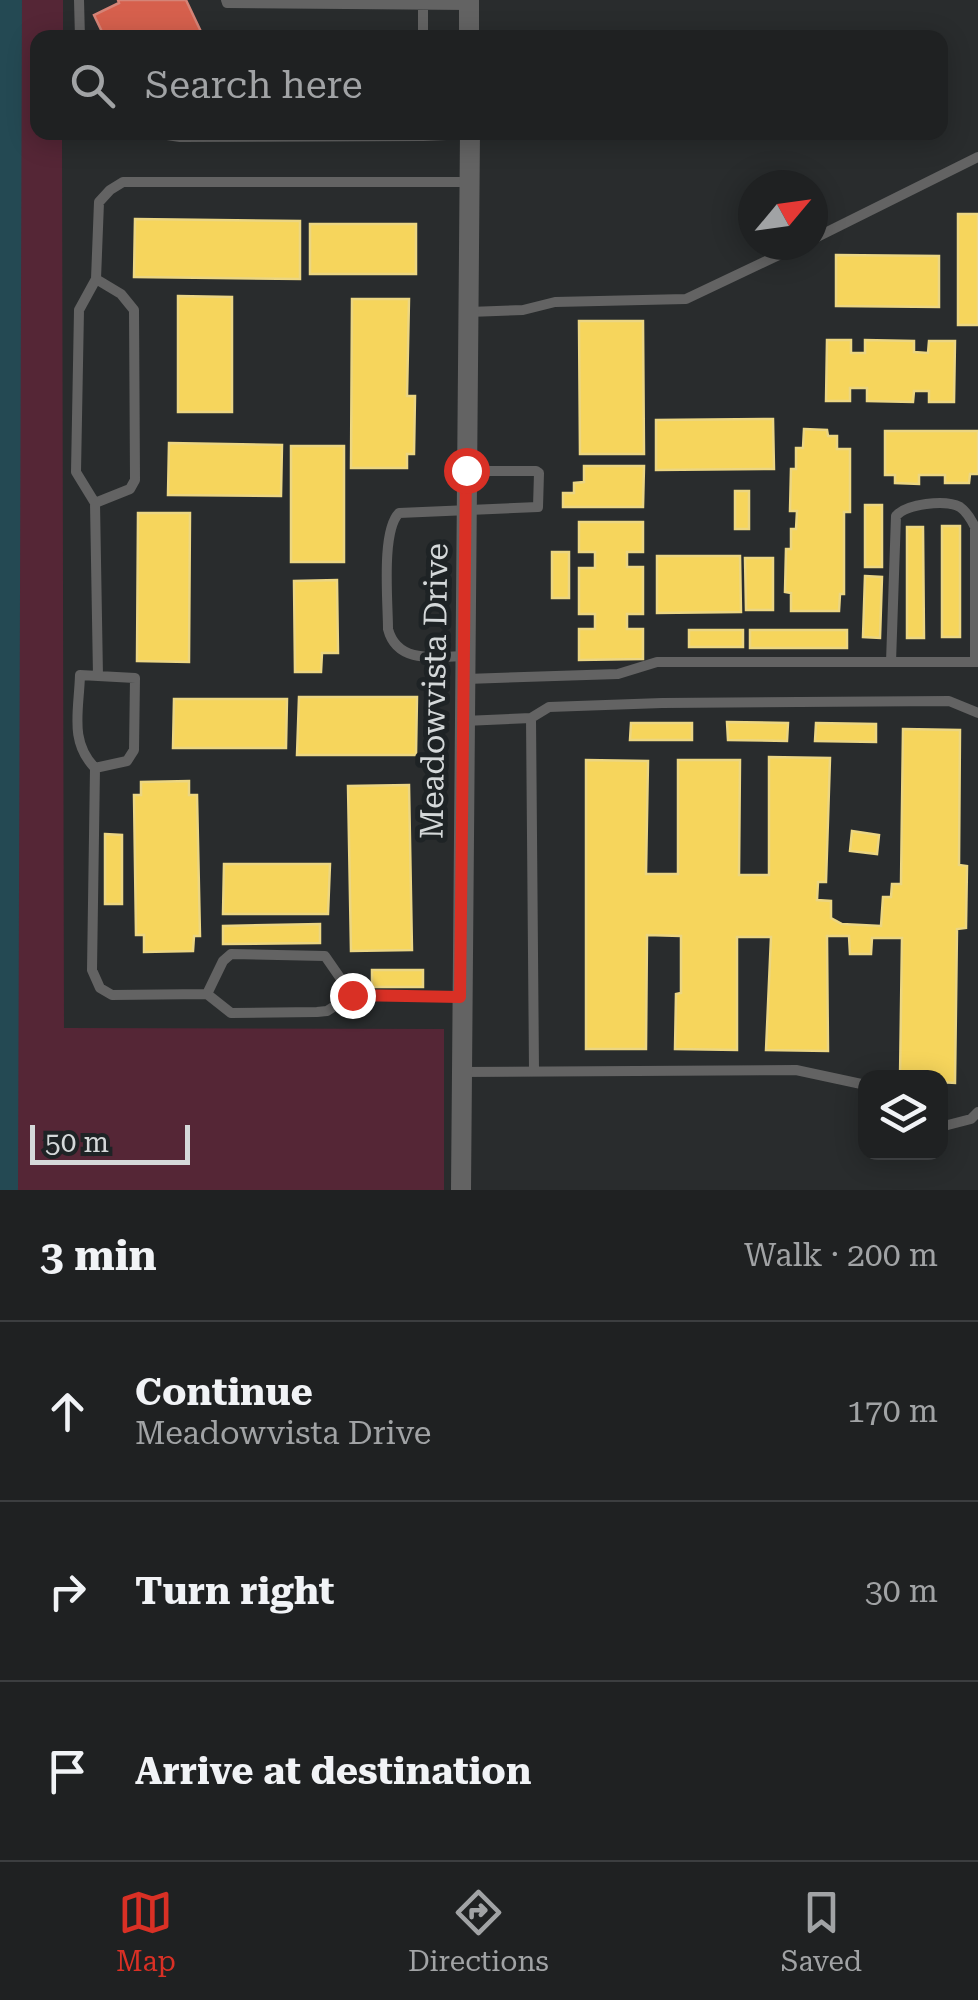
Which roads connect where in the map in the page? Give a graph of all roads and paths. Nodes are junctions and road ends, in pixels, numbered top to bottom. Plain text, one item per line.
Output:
1 (78, 0) edge
2 (226, 0) edge
3 (404, 2) edge
4 (469, 2) edge
5 (423, 4) junction
6 (80, 30) edge
7 (423, 30) edge
8 (469, 30) edge
9 (470, 140) edge
10 (978, 156) edge
11 (470, 182) junction
12 (828, 231) edge
13 (768, 260) edge
14 (96, 279) junction
15 (468, 312) junction
16 (466, 470) junction
17 (95, 503) junction
18 (466, 510) junction
19 (464, 656) junction
20 (891, 662) junction
21 (976, 662) edge
22 (98, 676) junction
23 (464, 679) junction
24 (978, 712) edge
25 (531, 718) junction
26 (464, 720) junction
27 (95, 768) junction
28 (207, 994) junction
29 (352, 995) junction
30 (460, 997) junction
31 (534, 1070) junction
32 (459, 1072) junction
33 (858, 1083) edge
34 (978, 1112) edge
35 (948, 1125) edge
36 (461, 1190) edge

1 - 6 lane
2 - 3 lane
3 - 5 lane
4 - 5 lane
4 - 8 street
5 - 7 lane
9 - 11 street, Meadowvista Drive
10 - 12 lane
11 - 14 lane
11 - 15 street, Meadowvista Drive
13 - 15 lane
14 - 17 lane
14 - 17 lane
15 - 16 street, Meadowvista Drive
16 - 18 street, Meadowvista Drive
16 - 18 lane
17 - 22 lane
18 - 19 street, Meadowvista Drive
18 - 19 lane
19 - 23 street, Meadowvista Drive
20 - 21 lane
20 - 21 lane
20 - 23 lane
22 - 27 lane
22 - 27 lane
23 - 26 street, Meadowvista Drive
24 - 25 lane
25 - 26 lane
25 - 31 lane
26 - 30 street, Meadowvista Drive
27 - 28 lane
28 - 29 lane
28 - 29 lane
29 - 30 lane
30 - 32 street, Meadowvista Drive
31 - 32 lane
31 - 33 lane
32 - 36 street, Meadowvista Drive
34 - 35 lane

